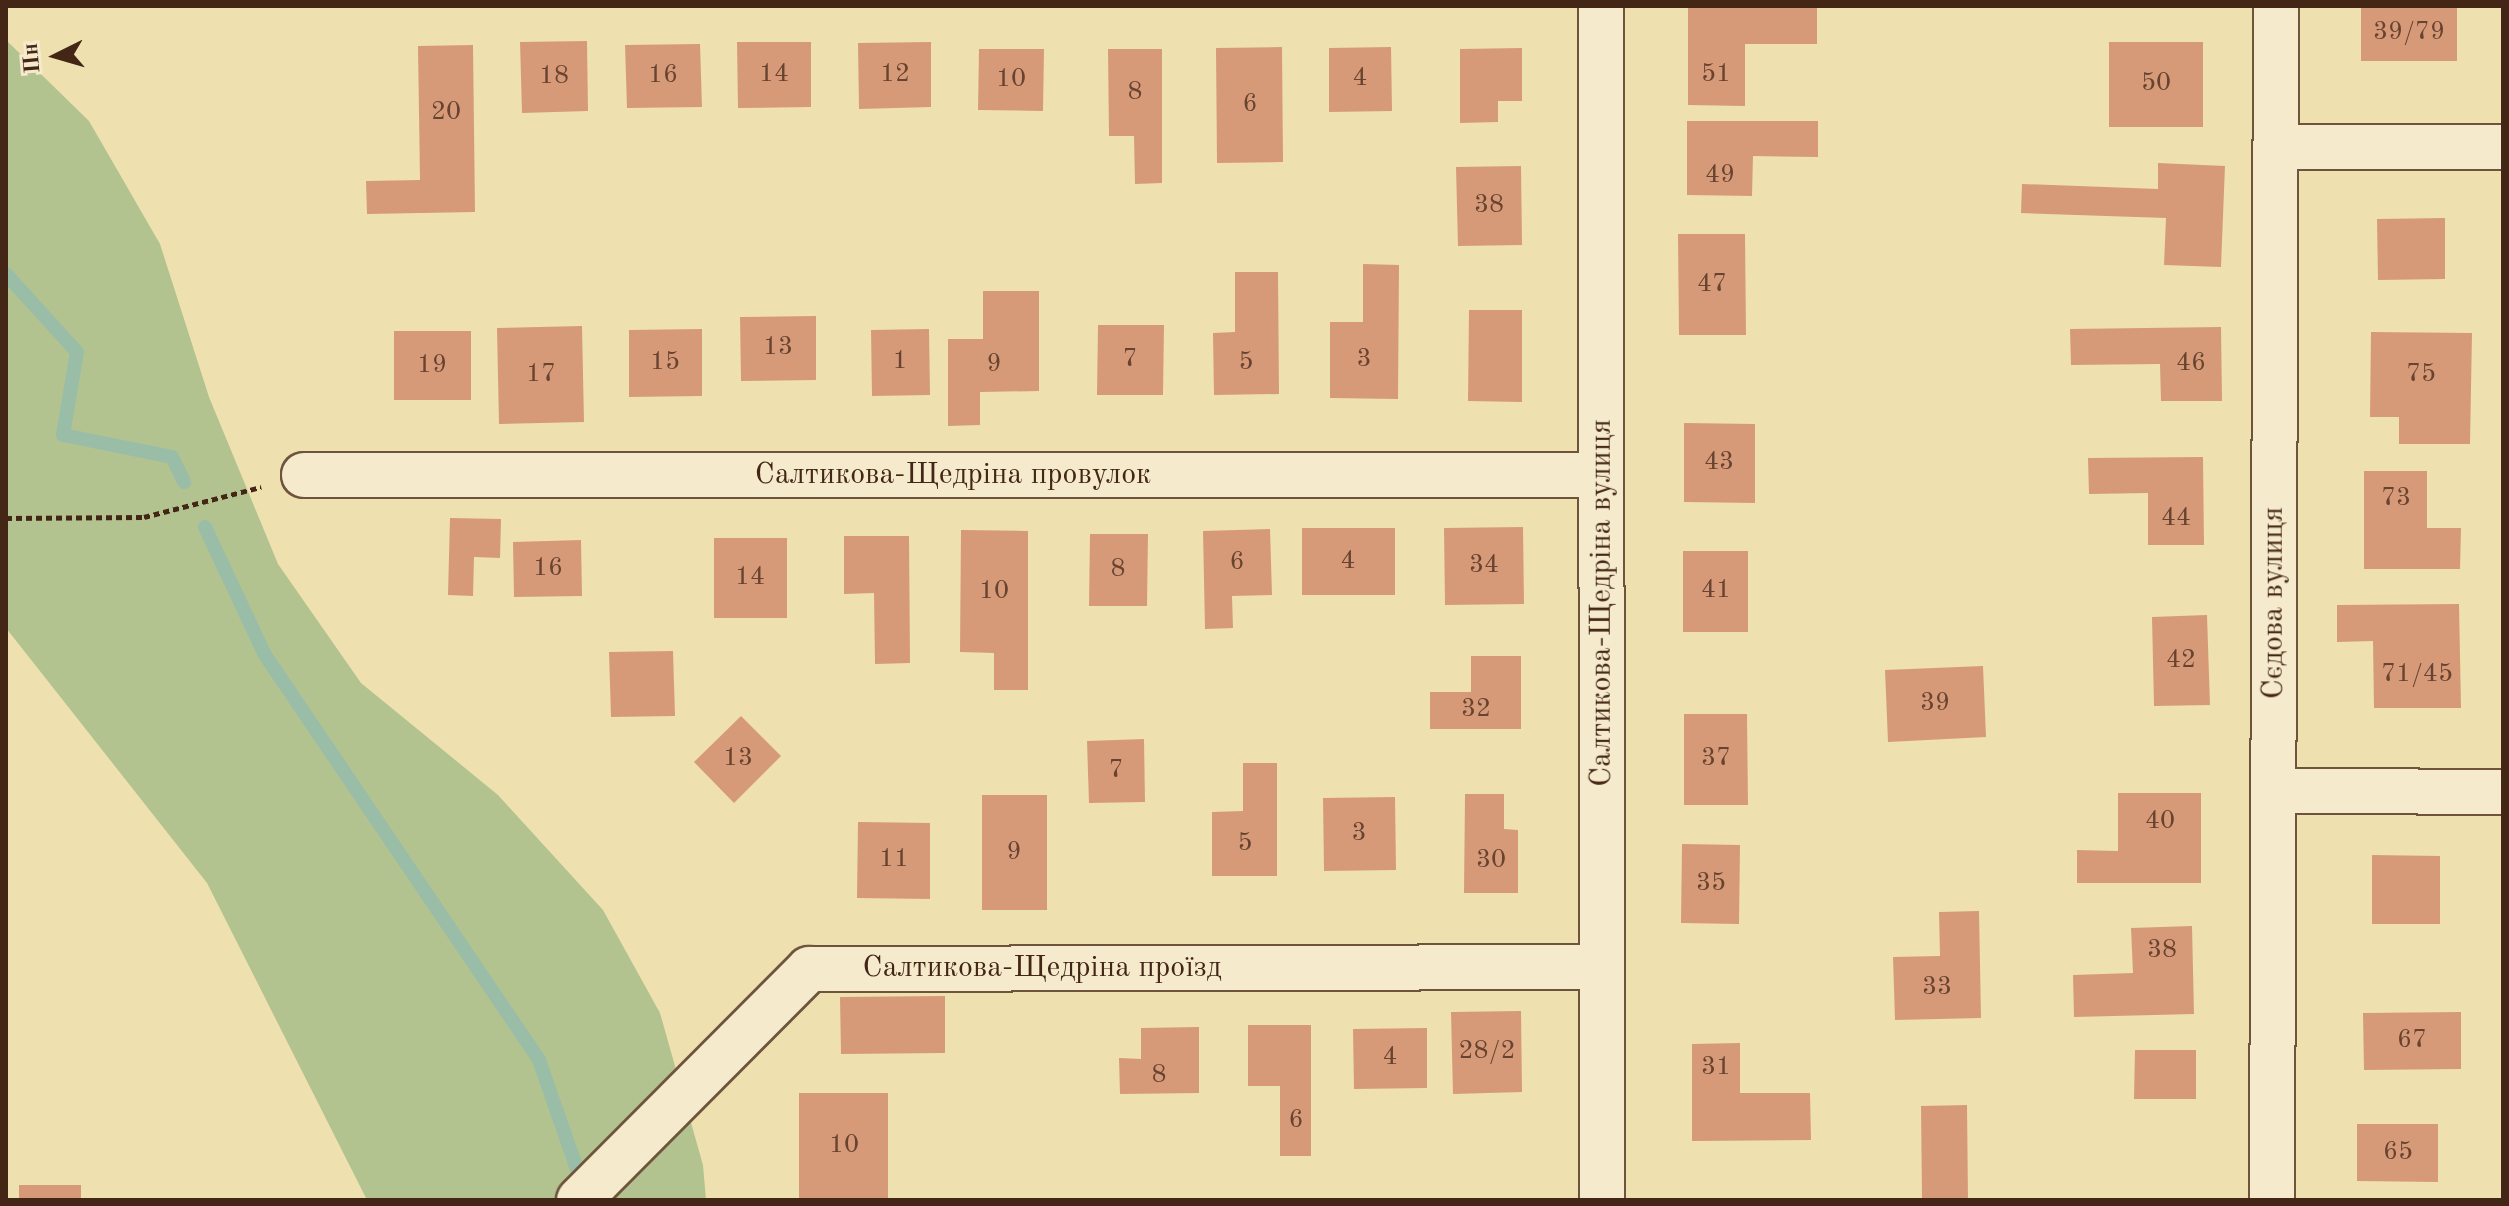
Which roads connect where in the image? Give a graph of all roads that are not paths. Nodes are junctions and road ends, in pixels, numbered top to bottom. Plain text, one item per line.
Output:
1 (1601, 6) edge
2 (2276, 6) edge
3 (2275, 147) junction
4 (2503, 147) edge
5 (304, 475) road end
6 (1601, 475) junction
7 (2273, 791) junction
8 (2503, 792) edge
9 (1602, 967) junction
10 (579, 1200) edge
11 (1602, 1200) edge
12 (2272, 1200) edge

1 - 6 street, Салтикова-Щедріна вулиця
2 - 3 street, Сєдова вулиця
3 - 4 street
3 - 7 street, Сєдова вулиця
5 - 6 street, Салтикова-Щедріна провулок
6 - 9 street, Салтикова-Щедріна вулиця
7 - 8 street
7 - 12 street, Сєдова вулиця
9 - 10 street, Салтикова-Щедріна проїзд
9 - 11 street, Салтикова-Щедріна вулиця

